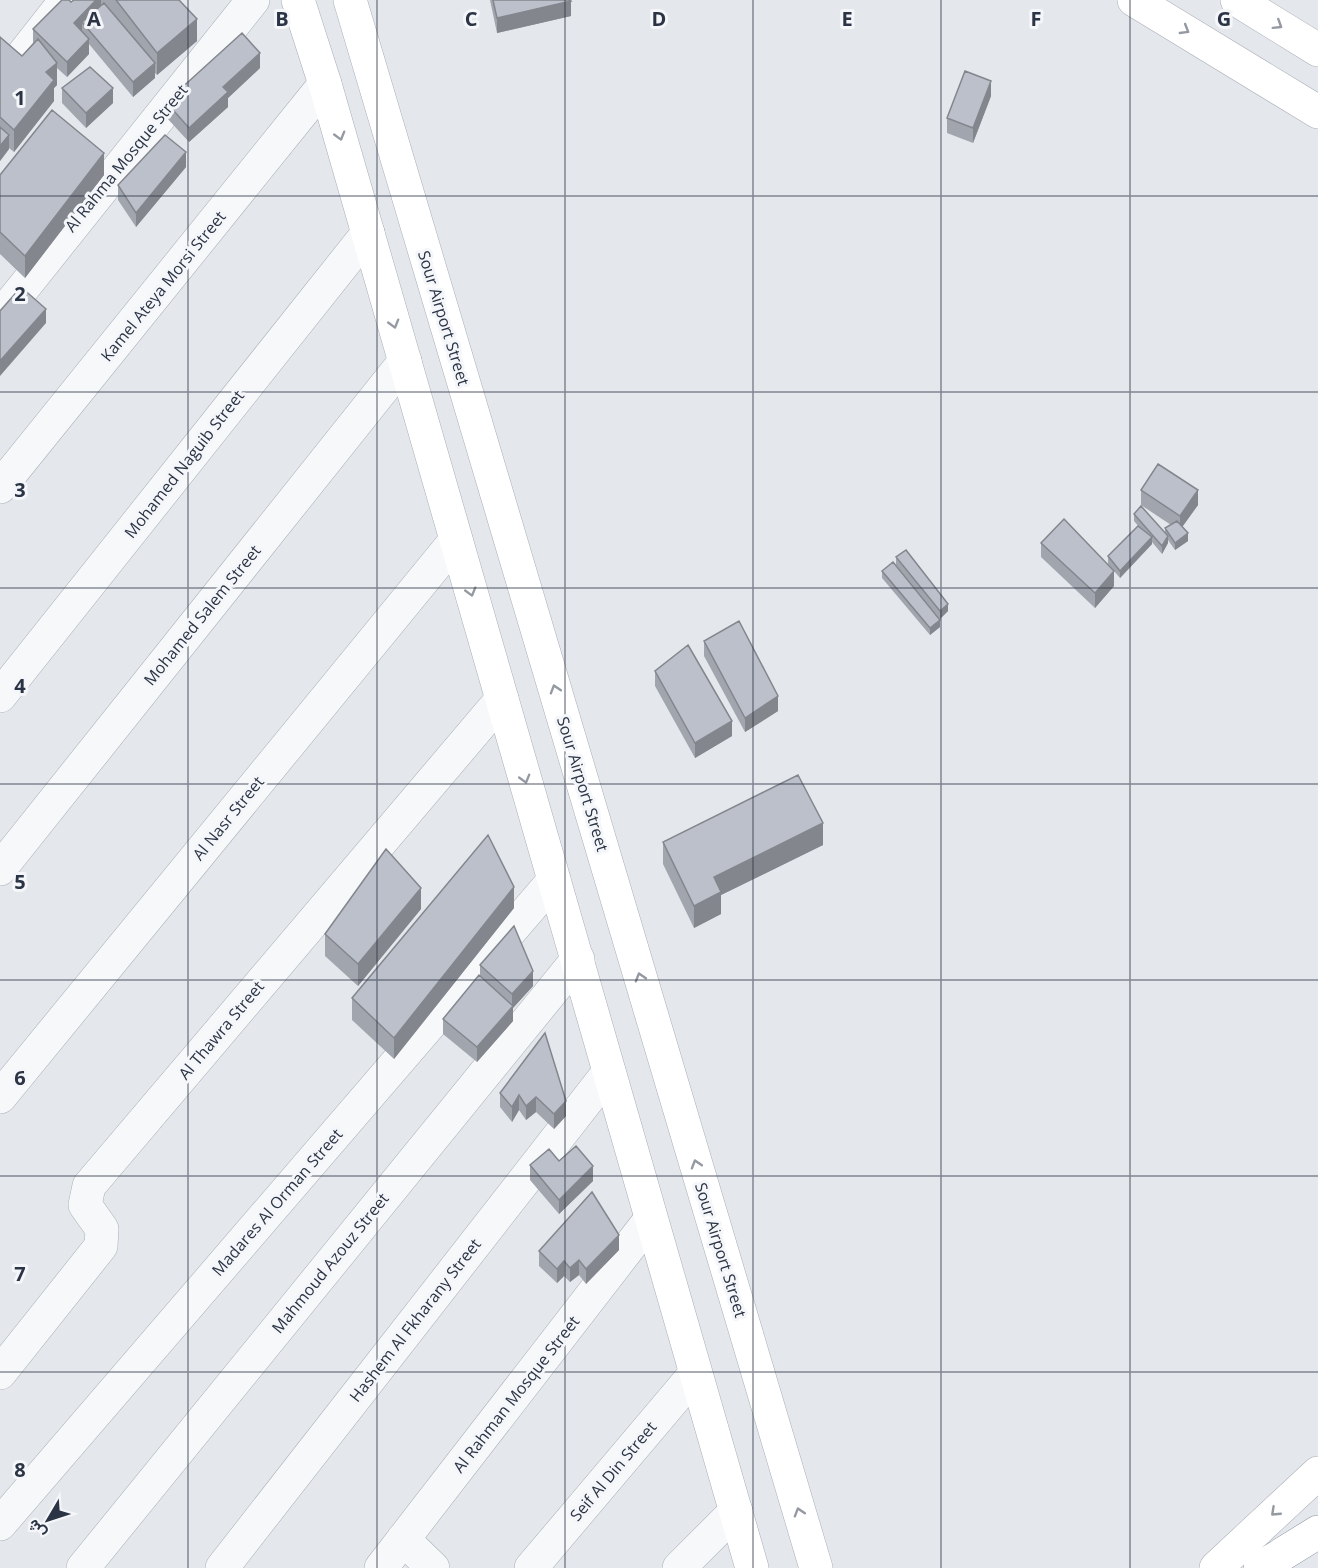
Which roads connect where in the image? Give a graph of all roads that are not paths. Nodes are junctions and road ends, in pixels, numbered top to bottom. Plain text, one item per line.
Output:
1 (66, 0) edge
2 (253, 0) edge
3 (298, 0) edge
4 (350, 0) edge
5 (1134, 0) edge
6 (1238, 0) edge
7 (1318, 50) edge
8 (0, 84) edge
9 (325, 84) junction
10 (1318, 112) edge
11 (368, 233) junction
12 (0, 317) edge
13 (405, 361) junction
14 (0, 488) edge
15 (456, 540) junction
16 (0, 696) edge
17 (502, 699) junction
18 (0, 869) edge
19 (554, 880) junction
20 (578, 959) junction
21 (609, 1072) junction
22 (0, 1097) edge
23 (650, 1220) junction
24 (5, 1357) edge
25 (695, 1374) junction
26 (1318, 1473) edge
27 (735, 1511) junction
28 (0, 1524) edge
29 (1318, 1532) edge
30 (403, 1539) junction
31 (83, 1568) edge
32 (222, 1568) edge
33 (381, 1568) edge
34 (434, 1568) edge
35 (531, 1568) edge
36 (679, 1568) edge
37 (752, 1568) edge
38 (816, 1568) edge
39 (1216, 1568) edge
40 (1260, 1568) edge

1 - 8 street
2 - 12 street, Al Rahma Mosque Street
3 - 9 main road
38 -> 4 main road, Sour Airport Street
5 -> 10 main road
6 -> 7 main road
9 -> 11 main road
9 - 14 street, Kamel Ateya Morsi Street
11 -> 13 main road
11 - 16 street, Mohamed Naguib Street
13 - 15 main road
13 - 18 street, Mohamed Salem Street
15 -> 17 main road
15 - 22 street, Al Nasr Street
17 -> 19 main road
17 - 24 street, Al Thawra Street
19 - 20 main road
19 - 28 street, Madares Al Orman Street
20 - 21 main road
20 - 31 street, Mahmoud Azouz Street
21 - 23 main road
21 - 32 street, Hashem Al Fkharany Street
23 - 25 main road
23 - 30 street, Al Rahman Mosque Street
25 - 27 main road
25 - 35 street, Seif Al Din Street
26 -> 39 main road
27 - 36 street
27 - 37 main road
29 - 40 main road
30 - 33 street, Al Rahman Mosque Street
30 - 34 street

